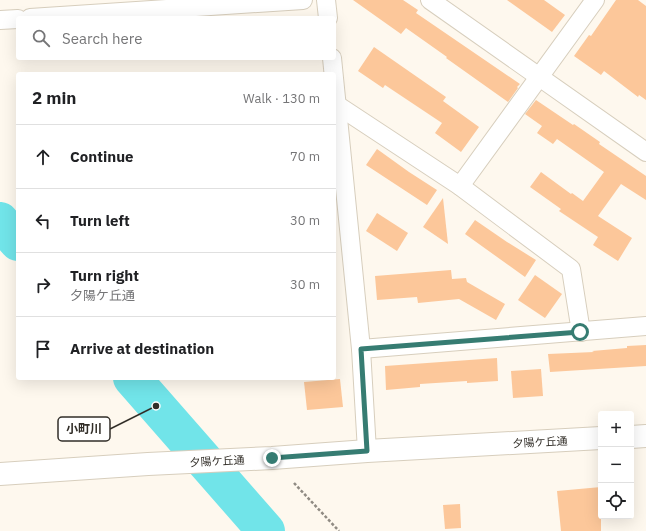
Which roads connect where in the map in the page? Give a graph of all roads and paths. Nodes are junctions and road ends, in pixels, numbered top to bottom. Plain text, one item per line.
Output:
1 (303, 0) edge
2 (326, 0) edge
3 (430, 0) edge
4 (595, 0) edge
5 (60, 16) edge
6 (328, 16) edge
7 (16, 19) edge
8 (0, 20) edge
9 (332, 60) edge
10 (333, 72) edge
11 (539, 76) junction
12 (336, 96) edge
13 (337, 105) junction
14 (646, 152) edge
15 (460, 186) junction
16 (646, 326) edge
17 (580, 332) junction
18 (361, 349) junction
19 (646, 436) edge
20 (634, 437) edge
21 (598, 438) edge
22 (367, 451) junction
23 (0, 474) edge
24 (294, 483) dead end
25 (339, 531) edge

1 - 5 street
2 - 6 street
3 - 11 street
4 - 11 street
7 - 8 street
9 - 10 street
11 - 14 street
11 - 15 street
12 - 13 street
13 - 15 street
13 - 18 street
15 - 17 street
16 - 17 street
17 - 18 street
18 - 22 street
19 - 20 street
21 - 22 street, 夕陽ケ丘通
22 - 23 street, 夕陽ケ丘通
24 - 25 path

